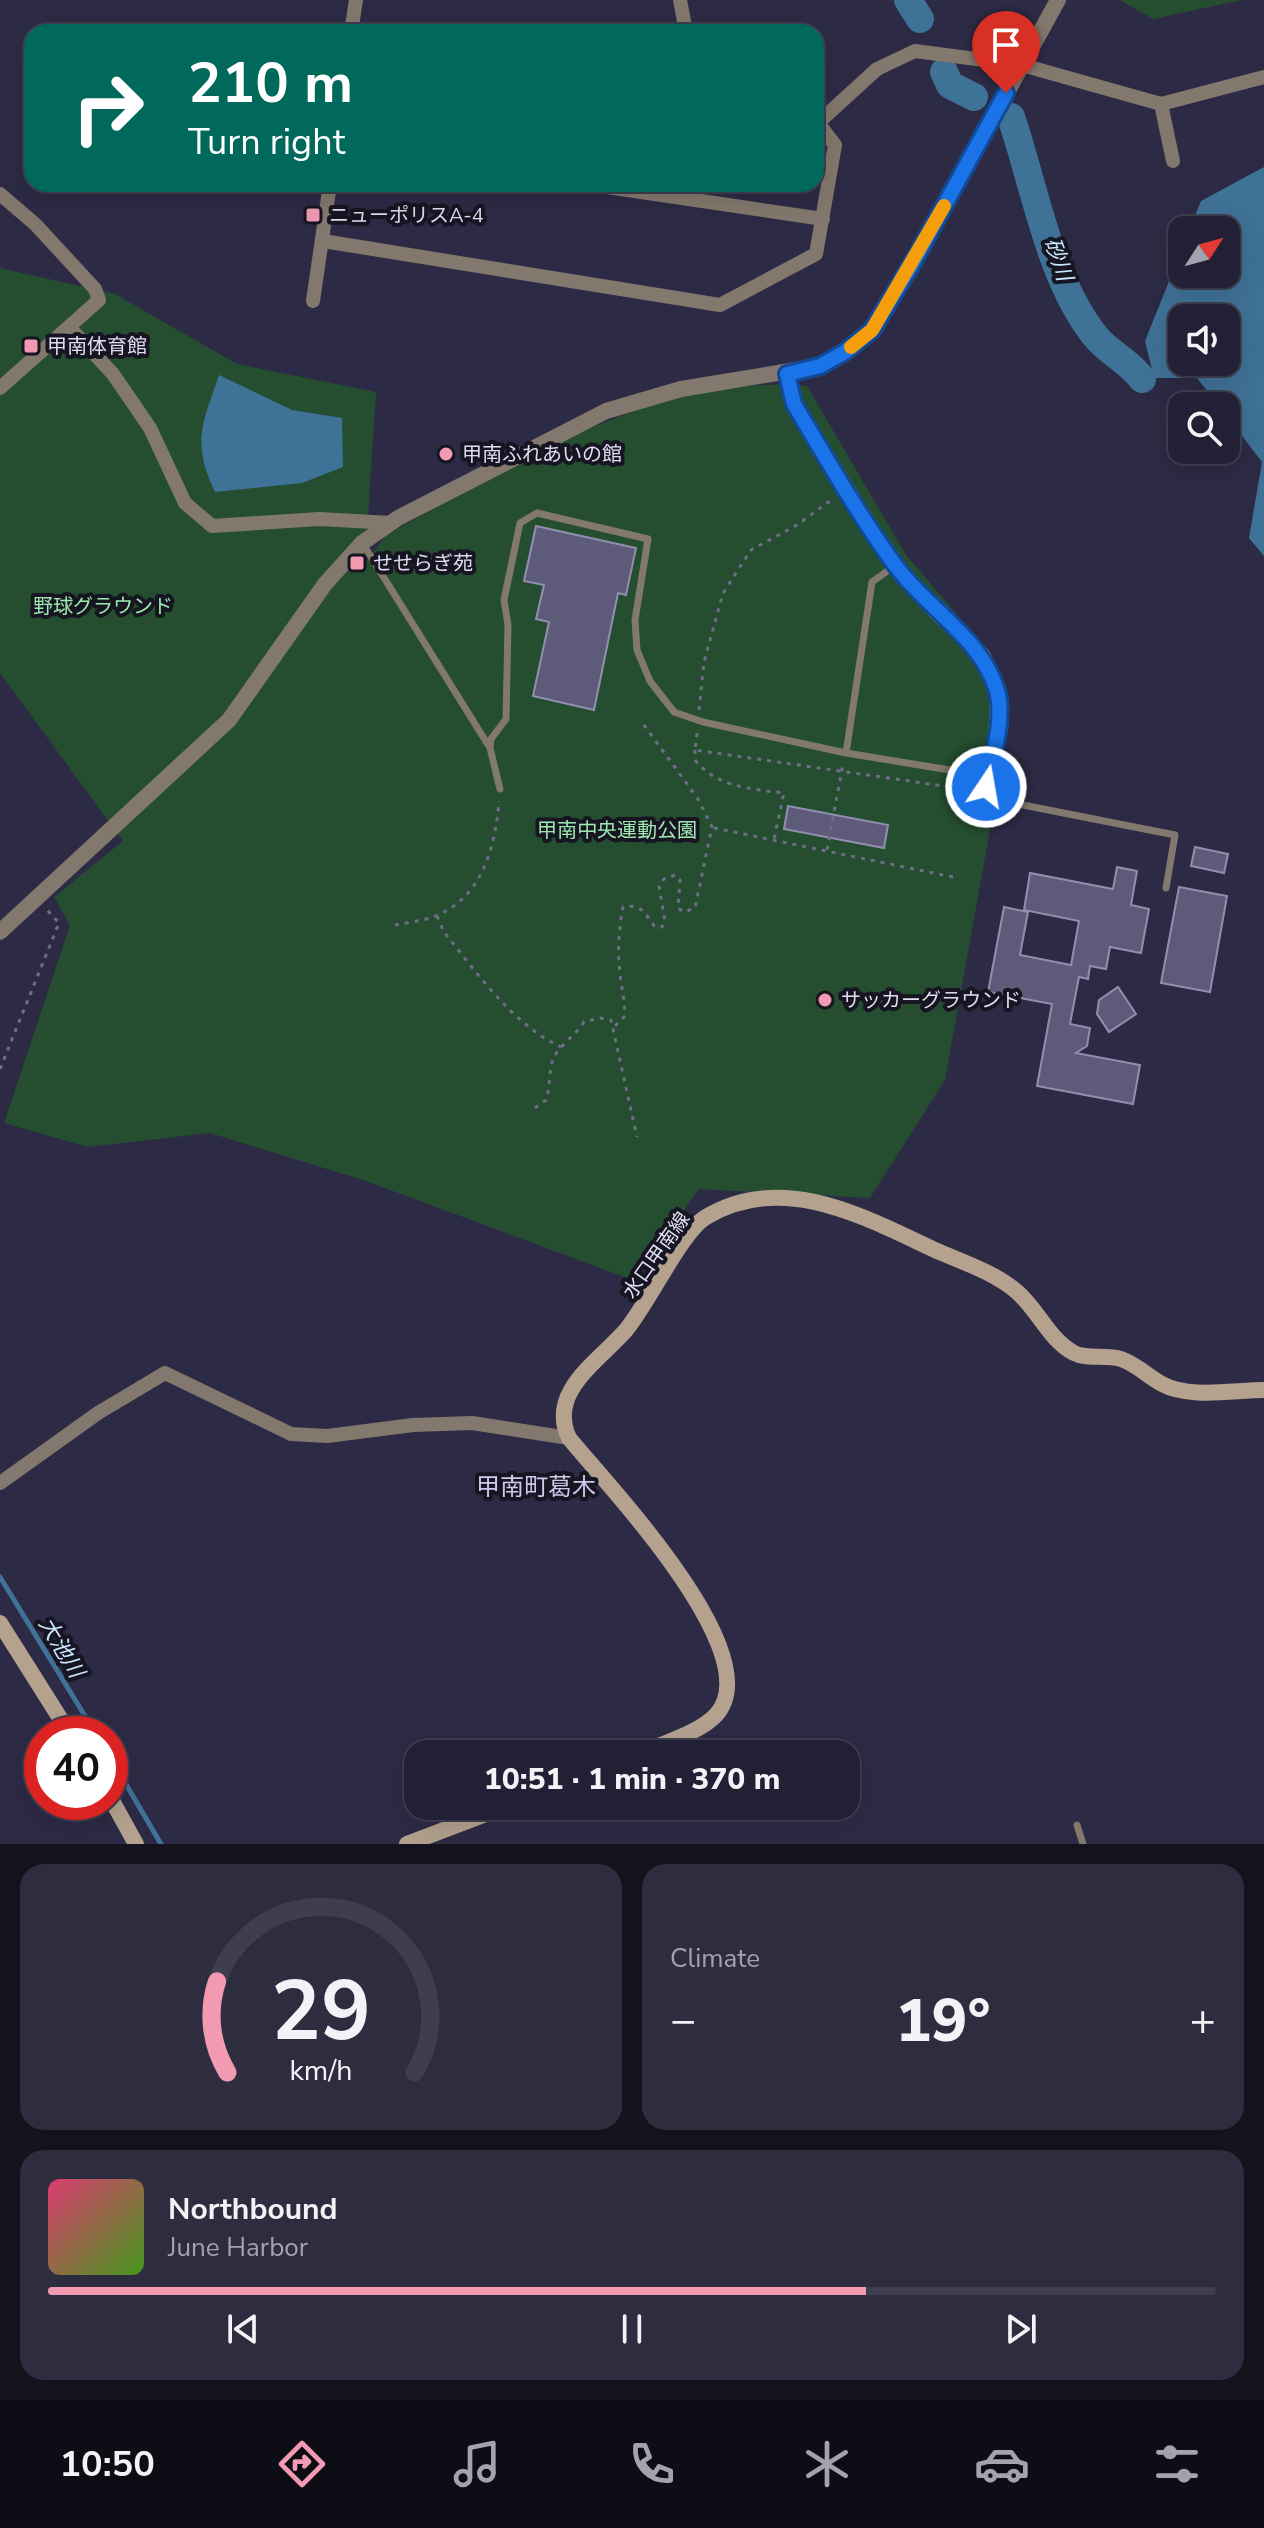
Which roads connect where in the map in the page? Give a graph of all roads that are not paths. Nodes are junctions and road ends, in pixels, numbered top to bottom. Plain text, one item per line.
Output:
1 (356, 0) edge
2 (680, 0) edge
3 (1058, 0) edge
4 (352, 24) edge
5 (684, 24) edge
6 (1022, 65) junction
7 (1264, 77) edge
8 (1161, 104) junction
9 (824, 116) edge
10 (824, 129) edge
11 (1173, 161) dead end
12 (329, 192) edge
13 (641, 192) edge
14 (0, 194) edge
15 (823, 219) junction
16 (323, 241) junction
17 (313, 301) dead end
18 (69, 327) junction
19 (787, 374) junction
20 (0, 388) edge
21 (391, 523) junction
22 (362, 543) junction
23 (895, 566) junction
24 (490, 748) junction
25 (846, 753) junction
26 (956, 771) dead end
27 (500, 789) road end
28 (982, 789) joint
29 (1166, 888) dead end
30 (0, 932) edge
31 (1264, 1390) edge
32 (569, 1438) junction
33 (0, 1483) edge
34 (0, 1623) edge
35 (59, 1716) edge
36 (667, 1740) edge
37 (123, 1820) edge
38 (470, 1820) edge
39 (1077, 1825) dead end
40 (136, 1844) edge
41 (407, 1844) edge
42 (1083, 1844) edge

1 - 4 street
2 - 5 street
3 - 6 street
6 - 8 street
6 - 9 street
6 - 19 street
7 - 8 street
8 - 11 street
10 - 15 street
12 - 16 street
13 - 15 street
14 - 18 street
15 - 16 street
16 - 17 street
18 - 20 street
18 - 21 street
19 - 21 street
19 - 23 street
21 - 22 street
22 - 24 lane
22 - 30 street
23 - 25 lane
23 - 28 street
24 - 25 lane
24 - 27 lane
25 - 26 lane
28 - 29 lane
31 - 32 main road, 水口甲南線
32 - 33 street
32 - 36 main road
34 - 35 main road
37 - 40 main road
38 - 41 main road
39 - 42 lane

